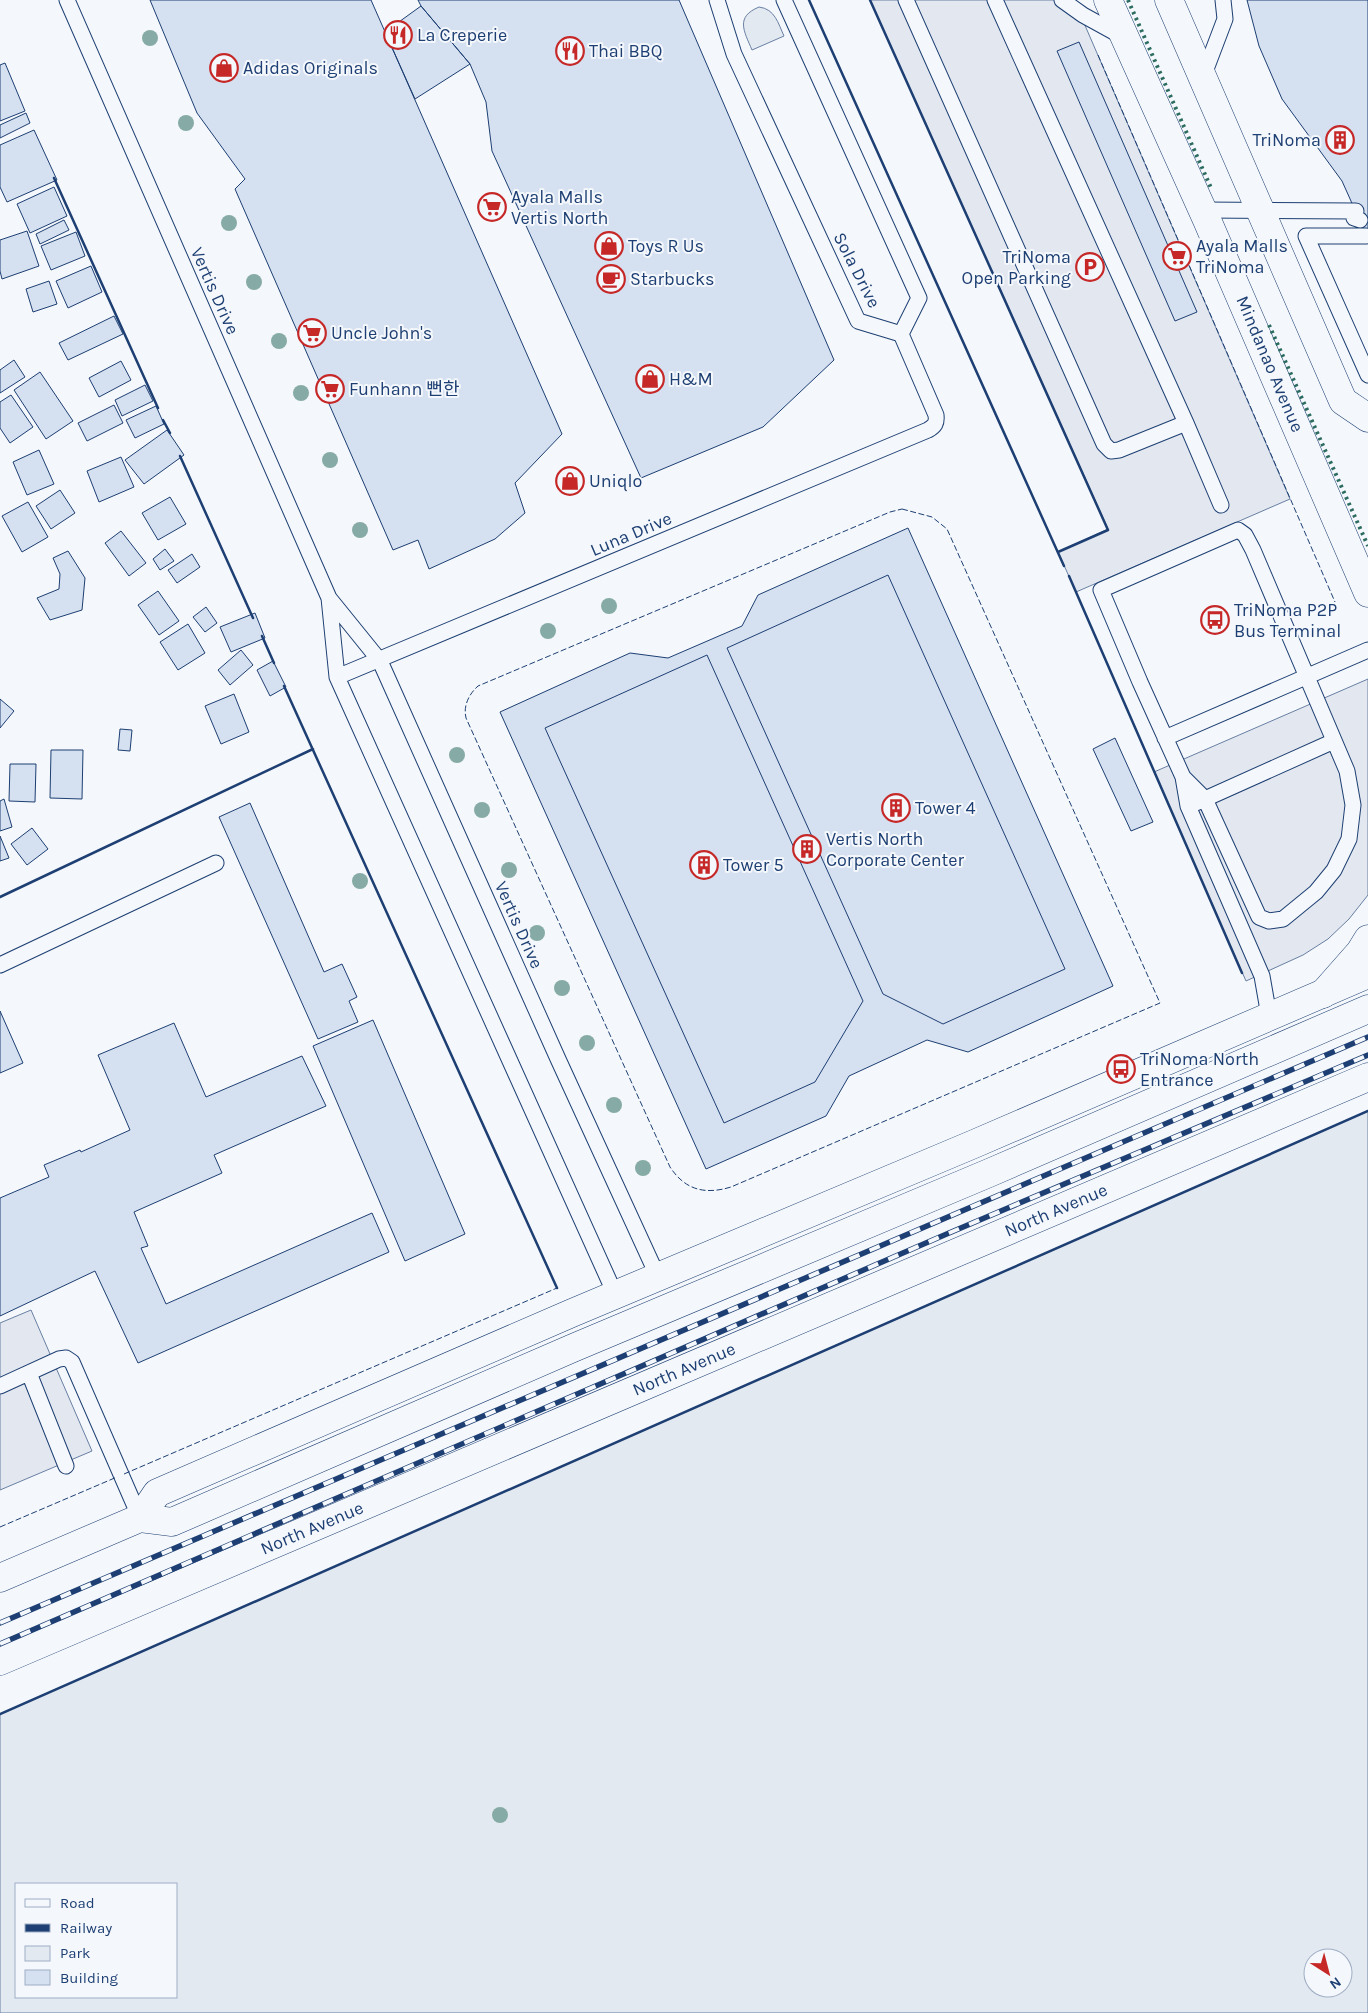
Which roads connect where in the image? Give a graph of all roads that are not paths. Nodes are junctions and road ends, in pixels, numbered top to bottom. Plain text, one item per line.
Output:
1 (67, 0) edge
2 (717, 0) edge
3 (784, 0) edge
4 (906, 0) edge
5 (995, 0) edge
6 (1062, 0) edge
7 (1108, 0) edge
8 (1169, 0) edge
9 (1223, 0) edge
10 (1125, 39) junction
11 (1203, 77) junction
12 (1205, 215) junction
13 (1261, 215) junction
14 (1358, 216) dead end
15 (1366, 236) dead end
16 (901, 334) junction
17 (1368, 375) edge
18 (1368, 418) edge
19 (1186, 423) junction
20 (1221, 505) dead end
21 (1368, 593) edge
22 (329, 598) junction
23 (1368, 650) edge
24 (380, 661) junction
25 (1307, 676) junction
26 (337, 677) junction
27 (1165, 738) junction
28 (1334, 741) junction
29 (1183, 777) junction
30 (1205, 799) junction
31 (1188, 806) junction
32 (216, 863) dead end
33 (1368, 939) edge
34 (0, 965) edge
35 (1368, 974) edge
36 (1323, 994) junction
37 (1368, 1009) edge
38 (1269, 1016) junction
39 (1368, 1076) edge
40 (1118, 1083) junction
41 (1131, 1111) junction
42 (974, 1144) junction
43 (989, 1174) junction
44 (658, 1277) junction
45 (615, 1294) junction
46 (702, 1294) junction
47 (573, 1348) junction
48 (29, 1373) junction
49 (0, 1386) edge
50 (66, 1466) dead end
51 (140, 1518) junction
52 (0, 1578) edge
53 (0, 1661) edge

1 - 22 lane, Vertis Drive
2 - 16 lane, Sola Drive
3 - 16 lane
4 - 19 lane
5 - 19 lane
6 - 10 lane
7 - 10 main road, Mindanao Avenue
8 - 11 main road
9 - 11 lane
10 - 12 main road, Mindanao Avenue
11 - 13 main road
12 - 13 lane
12 - 21 main road, Mindanao Avenue
13 - 14 lane
13 - 18 main road
15 - 17 lane
16 - 24 lane, Luna Drive
19 - 20 lane
22 - 24 lane, Vertis Drive
22 - 26 lane, Vertis Drive
23 - 25 lane
24 - 26 lane, Luna Drive
24 - 44 lane, Vertis Drive
25 - 27 lane
25 - 27 lane
25 - 28 lane
26 - 45 lane, Vertis Drive
27 - 29 lane
28 - 30 lane
28 - 30 lane
29 - 30 lane
29 - 31 lane
30 - 31 lane
31 - 38 lane
32 - 34 lane
33 - 36 main road
35 - 36 main road
36 - 38 main road
37 - 41 main road
38 - 40 main road
39 - 53 main road, North Avenue
40 - 41 main road
40 - 42 main road
41 - 43 main road
42 - 43 main road
42 - 44 main road
43 - 46 main road
44 - 45 main road
44 - 46 main road
45 - 47 main road
45 - 51 main road
46 - 47 main road
47 - 51 main road
48 - 49 lane
48 - 50 lane
48 - 51 lane
51 - 52 main road

